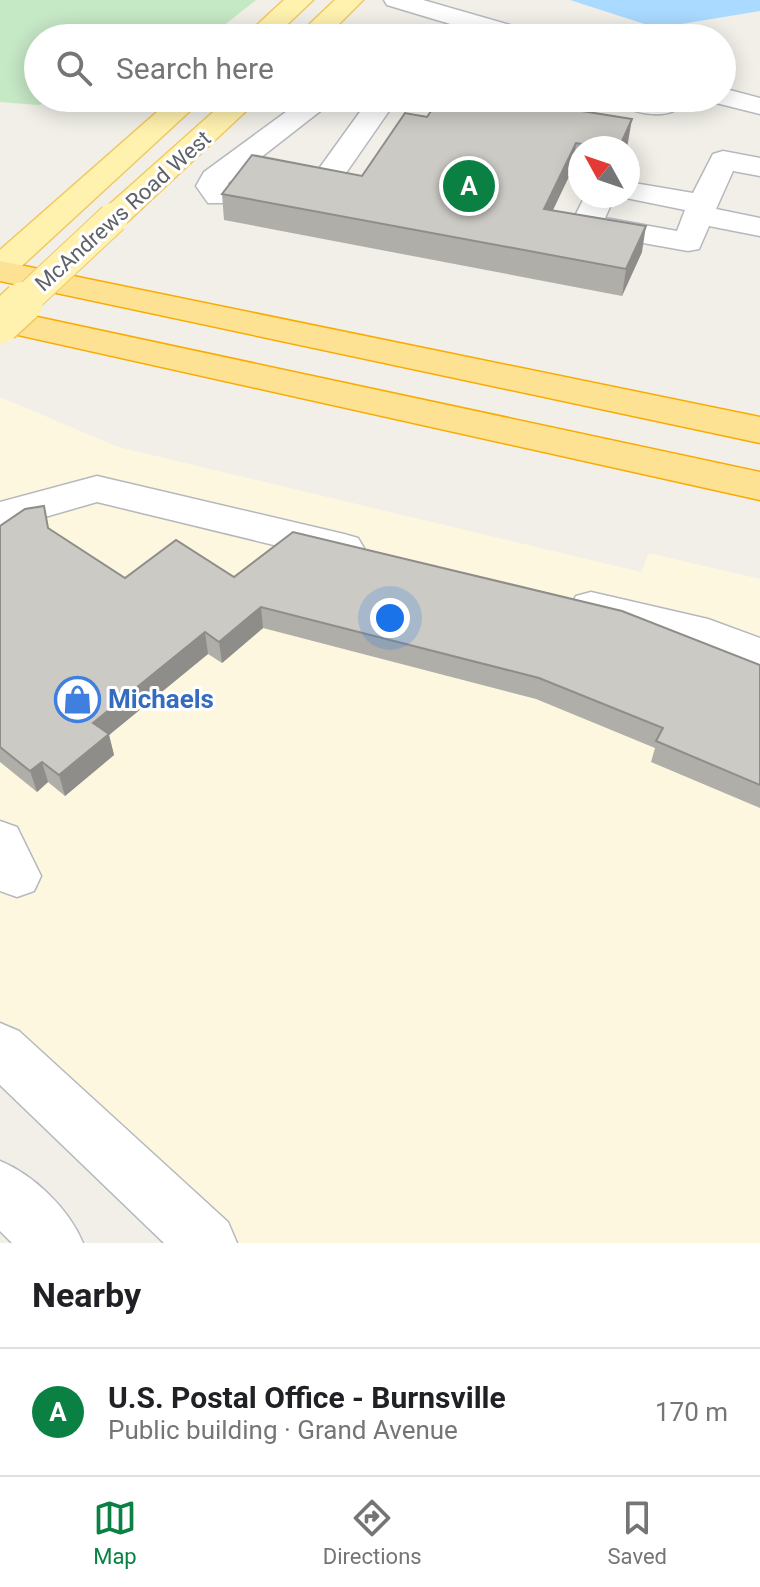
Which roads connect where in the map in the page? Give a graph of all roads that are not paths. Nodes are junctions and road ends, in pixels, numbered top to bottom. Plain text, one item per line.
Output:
1 (300, 0) edge
2 (350, 0) edge
3 (466, 0) edge
4 (411, 2) edge
5 (273, 24) edge
6 (324, 24) edge
7 (479, 24) edge
8 (484, 24) edge
9 (736, 100) edge
10 (760, 106) edge
11 (174, 112) edge
12 (230, 112) edge
13 (304, 112) edge
14 (374, 112) edge
15 (760, 167) edge
16 (328, 177) edge
17 (640, 194) edge
18 (219, 197) dead end
19 (594, 208) edge
20 (701, 209) junction
21 (760, 227) edge
22 (0, 269) edge
23 (0, 322) edge
24 (760, 430) edge
25 (760, 486) edge
26 (0, 516) edge
27 (387, 558) edge
28 (555, 598) edge
29 (760, 655) edge
30 (0, 1049) edge
31 (0, 1190) edge
32 (53, 1243) edge
33 (207, 1243) edge

1 - 5 main road
2 - 6 main road
3 - 8 street
4 - 7 street
9 - 10 street
11 - 22 main road, McAndrews Road West
12 - 23 main road, McAndrews Road West, bridge
13 - 18 street
14 - 16 street
15 - 20 street
17 - 20 street
19 - 20 street
20 - 21 street
22 - 24 highway
23 - 25 highway
26 - 27 street
28 - 29 street
30 - 33 street
31 - 32 street

